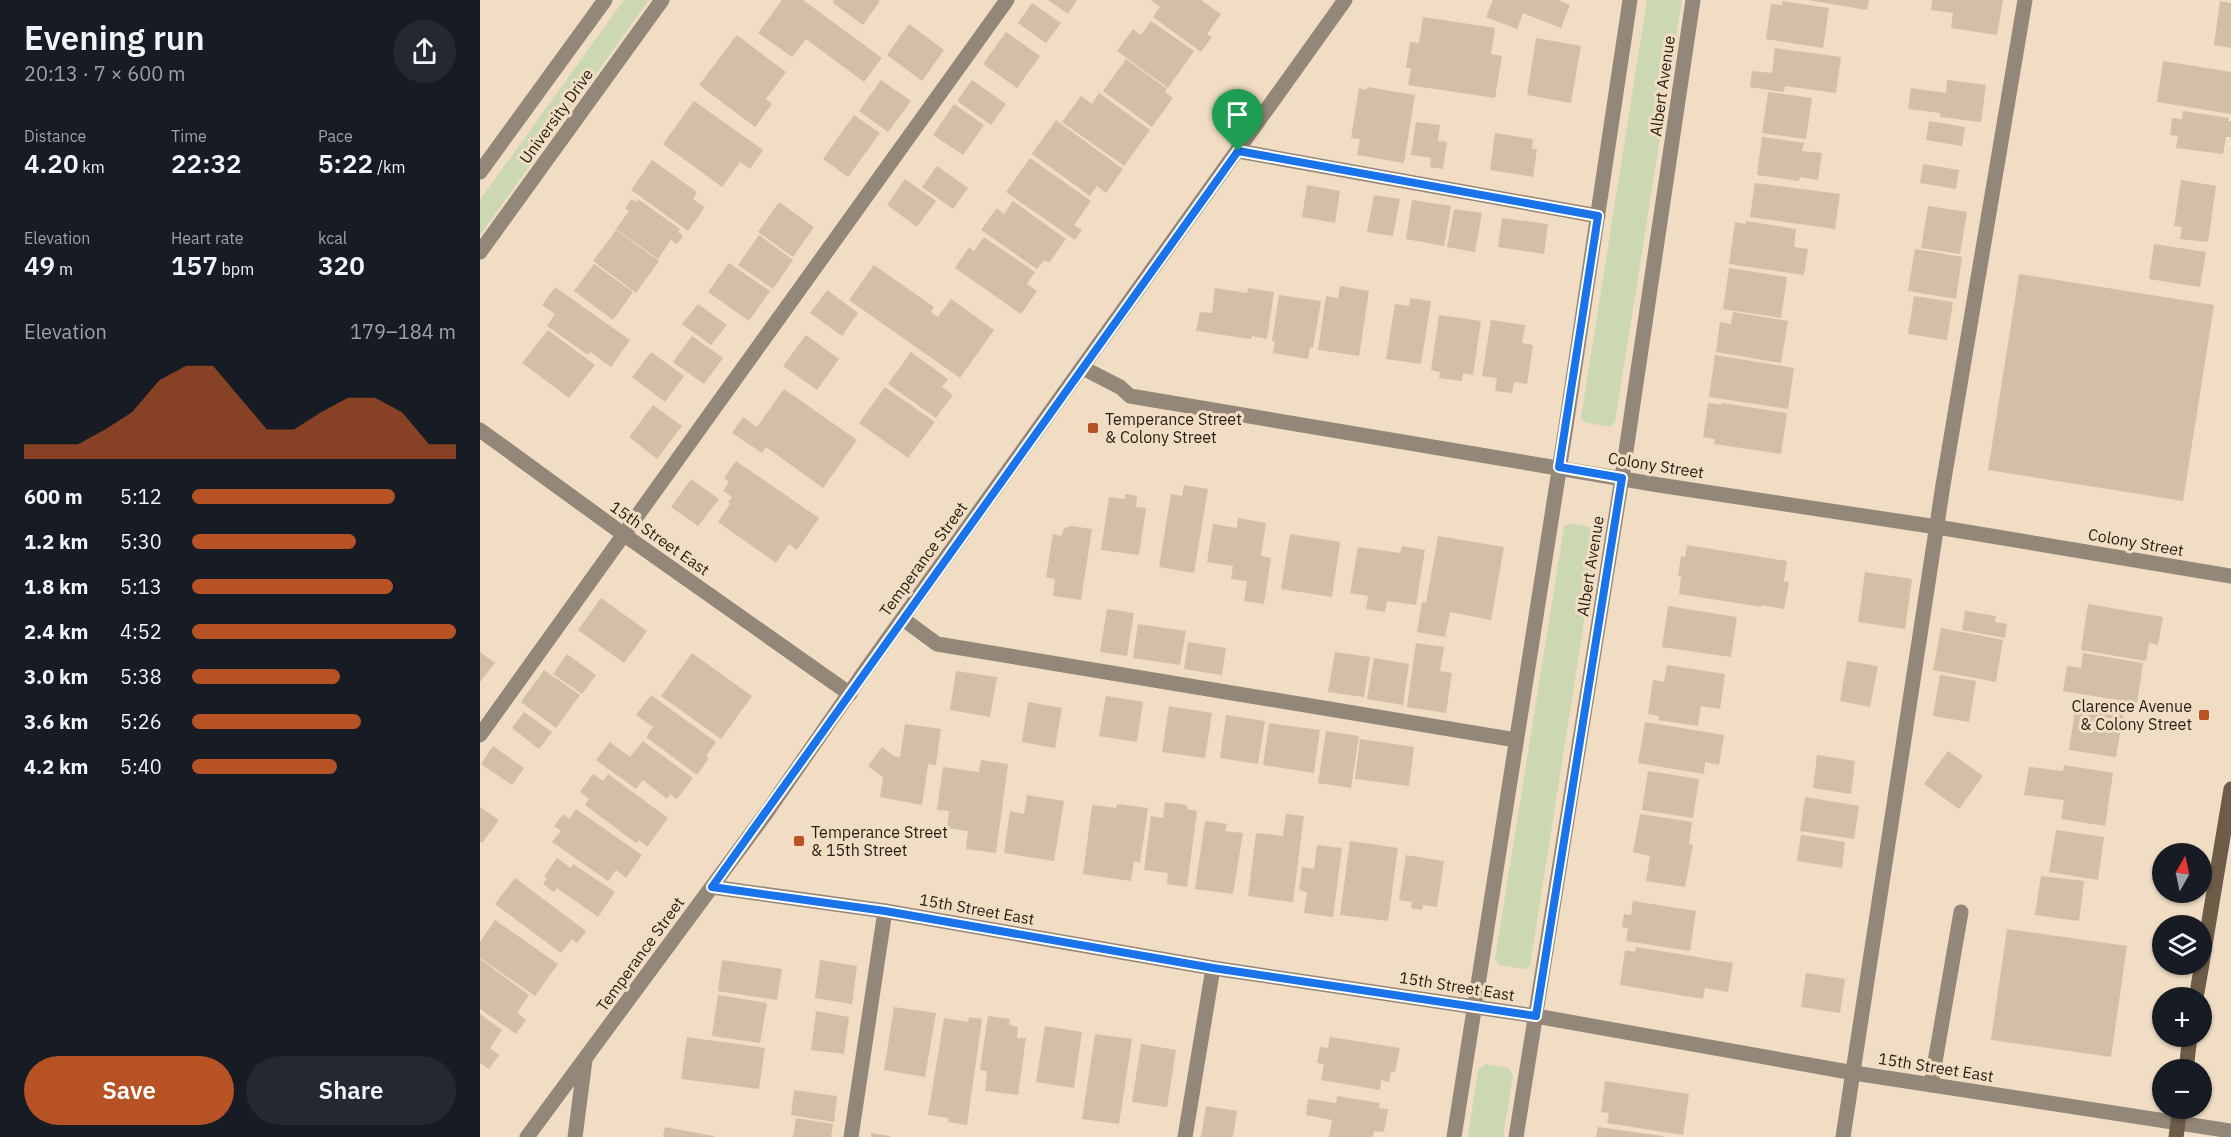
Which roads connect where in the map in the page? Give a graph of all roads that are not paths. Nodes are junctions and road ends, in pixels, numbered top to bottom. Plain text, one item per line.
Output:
1 (605, 0) edge
2 (662, 0) edge
3 (1007, 0) edge
4 (1345, 0) edge
5 (1630, 0) edge
6 (1693, 0) edge
7 (2025, 0) edge
8 (1238, 151) junction
9 (480, 172) edge
10 (1598, 216) junction
11 (480, 252) edge
12 (1083, 368) junction
13 (480, 430) edge
14 (1559, 467) junction
15 (1622, 478) junction
16 (1937, 527) junction
17 (623, 534) junction
18 (2231, 576) edge
19 (903, 619) junction
20 (850, 694) junction
21 (480, 735) edge
22 (1516, 740) junction
23 (2231, 789) edge
24 (2225, 856) edge
25 (712, 887) junction
26 (885, 911) junction
27 (1961, 912) dead end
28 (2212, 917) edge
29 (1213, 968) junction
30 (1474, 1007) junction
31 (1536, 1016) junction
32 (585, 1060) junction
33 (1854, 1073) junction
34 (1931, 1085) junction
35 (2178, 1123) edge
36 (2231, 1131) edge
37 (527, 1137) edge
38 (575, 1137) edge
39 (851, 1137) edge
40 (1185, 1137) edge
41 (1454, 1137) edge
42 (1516, 1137) edge
43 (1843, 1137) edge

1 - 9 street, University Drive
2 - 11 street, University Drive
3 - 17 street
4 - 8 street, Temperance Street
5 - 10 street
6 - 15 street, Albert Avenue
7 - 16 street
8 - 10 street
8 - 12 street, Temperance Street
10 - 14 street
12 - 14 street, Colony Street
12 - 19 street, Temperance Street
13 - 17 street, 15th Street East
14 - 15 street, Colony Street
14 - 22 street
15 - 16 street, Colony Street
15 - 31 street, Albert Avenue
16 - 18 street, Colony Street
16 - 33 street
17 - 20 street, 15th Street East
17 - 21 street
19 - 20 street, Temperance Street
19 - 22 street
20 - 25 street, Temperance Street
22 - 30 street
23 - 24 main road
24 - 28 main road
25 - 26 street, 15th Street East
25 - 32 street, Temperance Street
26 - 29 street, 15th Street East
26 - 39 street
27 - 34 street
29 - 30 street, 15th Street East
29 - 40 street
30 - 31 street, 15th Street East
30 - 41 street
31 - 33 street, 15th Street East
31 - 42 street, Albert Avenue
32 - 37 street, Temperance Street
32 - 38 street
33 - 34 street, 15th Street East
33 - 43 street
34 - 35 street, 15th Street East
35 - 36 street, 15th Street East

